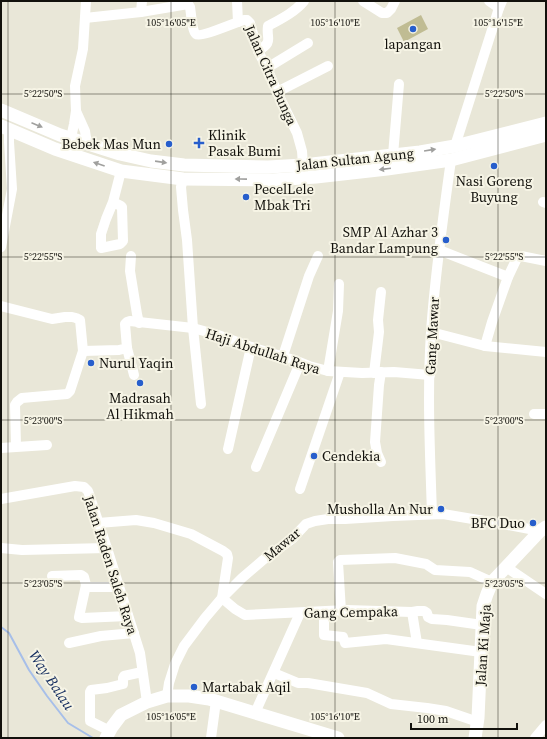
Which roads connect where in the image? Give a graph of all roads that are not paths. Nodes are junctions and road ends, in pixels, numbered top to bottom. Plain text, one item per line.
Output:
1 (86, 1) edge
2 (142, 1) edge
3 (237, 1) edge
4 (304, 1) edge
5 (363, 1) edge
6 (395, 1) edge
7 (489, 1) edge
8 (500, 4) edge
9 (141, 12) junction
10 (85, 18) junction
11 (238, 22) junction
12 (308, 43) dead end
13 (258, 51) junction
14 (328, 66) dead end
15 (267, 68) junction
16 (398, 84) dead end
17 (277, 92) junction
18 (1, 110) edge
19 (76, 111) junction
20 (546, 123) edge
21 (5, 128) edge
22 (546, 135) edge
23 (66, 137) junction
24 (492, 143) junction
25 (87, 144) junction
26 (455, 146) junction
27 (55, 149) junction
28 (393, 155) junction
29 (451, 160) junction
30 (303, 165) junction
31 (121, 171) junction
32 (183, 179) junction
33 (6, 197) edge
34 (113, 202) dead end
35 (1, 247) edge
36 (439, 250) junction
37 (131, 256) dead end
38 (318, 256) dead end
39 (546, 261) edge
40 (508, 277) junction
41 (339, 284) dead end
42 (381, 292) dead end
43 (1, 306) edge
44 (139, 323) junction
45 (193, 328) junction
46 (431, 332) junction
47 (486, 346) junction
48 (251, 347) junction
49 (127, 348) junction
50 (83, 351) junction
51 (546, 352) edge
52 (283, 356) junction
53 (300, 363) junction
54 (328, 371) junction
55 (340, 372) junction
56 (377, 372) junction
57 (134, 375) dead end
58 (430, 375) junction
59 (201, 404) dead end
60 (534, 414) dead end
61 (546, 414) edge
62 (47, 445) dead end
63 (16, 446) junction
64 (1, 448) edge
65 (228, 449) dead end
66 (381, 462) dead end
67 (256, 467) dead end
68 (300, 490) dead end
69 (1, 499) edge
70 (432, 514) junction
71 (98, 523) junction
72 (543, 529) edge
73 (1, 548) edge
74 (107, 548) junction
75 (506, 567) junction
76 (52, 576) dead end
77 (492, 582) junction
78 (86, 585) junction
79 (119, 587) junction
80 (546, 594) edge
81 (222, 598) junction
82 (341, 611) junction
83 (324, 612) junction
84 (412, 612) junction
85 (300, 613) junction
86 (128, 616) junction
87 (482, 626) junction
88 (134, 633) junction
89 (69, 642) dead end
90 (417, 643) junction
91 (481, 652) junction
92 (142, 672) junction
93 (274, 673) junction
94 (167, 696) junction
95 (216, 701) junction
96 (147, 702) junction
97 (255, 713) junction
98 (478, 722) junction
99 (546, 727) edge
100 (109, 732) edge
101 (310, 734) edge
102 (211, 738) edge
103 (338, 738) edge
104 (475, 738) edge
105 (536, 738) edge

1 - 10 street
2 - 9 street
3 - 11 street
4 - 13 street
5 - 6 street
7 - 8 street
8 - 26 street
9 - 10 street
9 - 11 street, Jalan Citra Bunga
10 - 19 street
11 - 13 street, Jalan Citra Bunga
12 - 15 street
13 - 15 street, Jalan Citra Bunga
14 - 17 street
15 - 17 street, Jalan Citra Bunga
16 - 28 street
17 - 30 street, Jalan Citra Bunga
18 -> 23 main road, Jalan Sultan Agung
19 - 23 street
19 - 25 street
20 - 24 main road, Jalan Sultan Agung
21 - 27 main road, Jalan Sultan Agung
21 - 33 street
22 - 24 main road, Jalan Sultan Agung
23 - 25 main road, Jalan Sultan Agung
23 - 27 main road
24 - 26 main road, Jalan Sultan Agung
24 - 29 main road, Jalan Sultan Agung
25 -> 30 main road, Jalan Sultan Agung
28 -> 26 main road, Jalan Sultan Agung
31 -> 27 main road, Jalan Sultan Agung
28 - 30 main road, Jalan Sultan Agung
29 -> 32 main road, Jalan Sultan Agung
29 - 36 street, Gang Mawar
31 - 32 main road, Jalan Sultan Agung
31 - 34 street
32 - 45 street
33 - 35 street
36 - 40 street
36 - 46 street, Gang Mawar
37 - 44 street
38 - 52 street
39 - 40 street
40 - 47 street
41 - 54 street
42 - 56 street
43 - 50 street
44 - 45 street, Haji Abdullah Raya
44 - 49 street
45 - 48 street, Haji Abdullah Raya
45 - 59 street
46 - 47 street
46 - 58 street, Gang Mawar
47 - 51 street
48 - 52 street, Haji Abdullah Raya
48 - 65 street
49 - 50 street
49 - 57 street
50 - 63 street
52 - 53 street, Haji Abdullah Raya
53 - 54 street, Haji Abdullah Raya
53 - 67 street
54 - 55 street, Haji Abdullah Raya
55 - 56 street, Haji Abdullah Raya
55 - 68 street
56 - 58 street, Haji Abdullah Raya
56 - 66 street
58 - 70 street, Gang Mawar
60 - 61 street
62 - 63 street
63 - 64 street
69 - 71 street, Jalan Raden Saleh Raya
70 - 72 street, Mawar
70 - 81 street, Mawar
71 - 74 street, Jalan Raden Saleh Raya
71 - 81 street
72 - 75 main road, Jalan Ki Maja
73 - 74 street
74 - 79 street, Jalan Raden Saleh Raya
75 - 77 main road, Jalan Ki Maja
75 - 80 street
76 - 78 street
77 - 82 street
77 - 87 main road, Jalan Ki Maja
78 - 79 street
78 - 86 street
79 - 86 street, Jalan Raden Saleh Raya
81 - 85 street, Gang Cempaka
81 - 94 street, Mawar
82 - 83 street, Gang Cempaka
82 - 84 street, Gang Cempaka
83 - 85 street, Gang Cempaka
83 - 90 street
84 - 87 street, Gang Cempaka
84 - 90 street
85 - 93 street
86 - 88 street, Jalan Raden Saleh Raya
87 - 91 main road, Jalan Ki Maja
88 - 89 street
88 - 92 street, Jalan Raden Saleh Raya
90 - 91 street
91 - 98 main road, Jalan Ki Maja
92 - 96 street, Jalan Raden Saleh Raya
92 - 100 street
93 - 97 street
93 - 98 street
94 - 95 main road
94 - 96 main road
95 - 97 main road
95 - 102 street
96 - 100 main road
97 - 101 main road
98 - 104 main road, Jalan Ki Maja
99 - 105 street
101 - 103 main road

